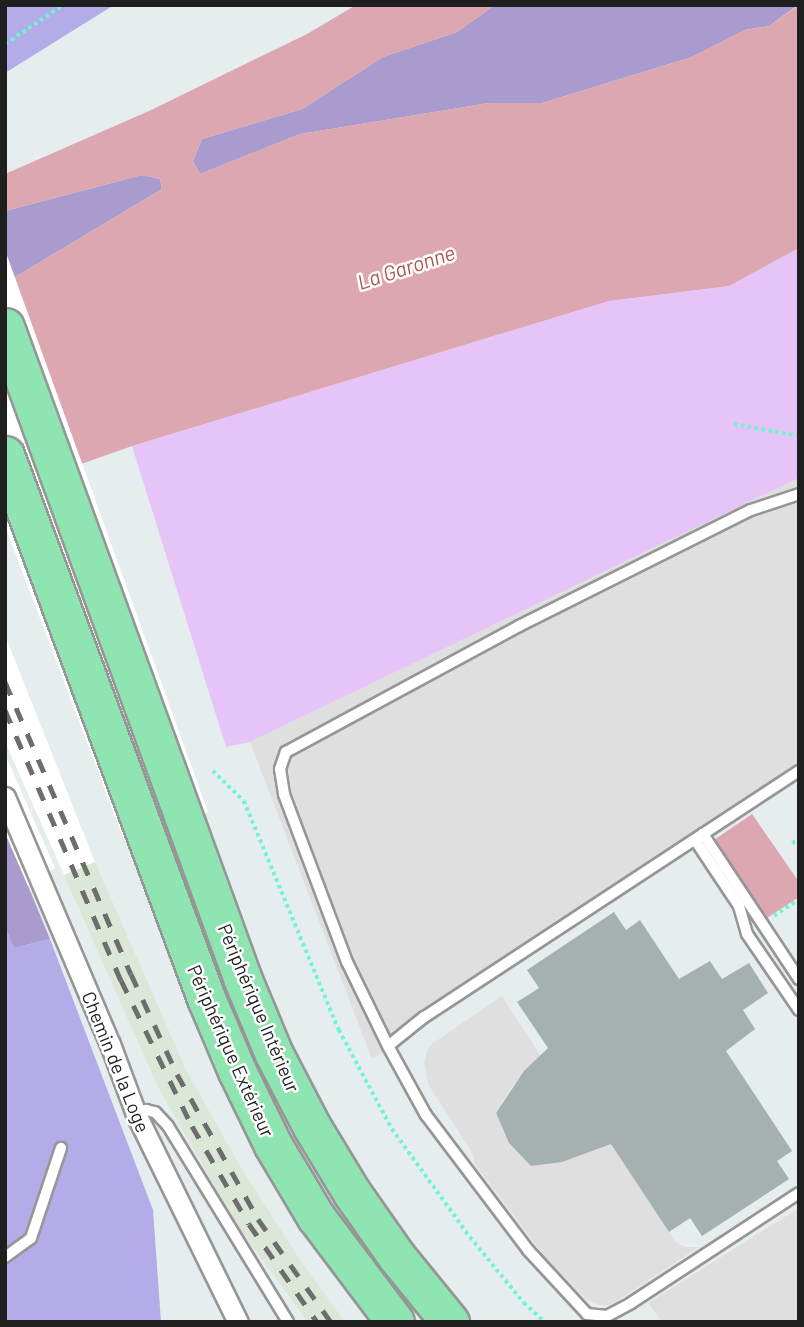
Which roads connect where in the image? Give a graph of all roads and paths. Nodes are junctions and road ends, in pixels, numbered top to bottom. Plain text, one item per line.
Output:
1 (63, 5) edge
2 (5, 44) edge
3 (5, 327) edge
4 (734, 424) dead end
5 (799, 436) edge
6 (5, 455) edge
7 (799, 494) edge
8 (213, 771) dead end
9 (799, 771) edge
10 (5, 797) edge
11 (699, 837) junction
12 (799, 839) edge
13 (792, 843) dead end
14 (799, 899) edge
15 (762, 924) junction
16 (799, 979) edge
17 (799, 1010) edge
18 (388, 1046) junction
19 (136, 1114) junction
20 (61, 1148) dead end
21 (799, 1193) edge
22 (5, 1257) edge
23 (609, 1319) edge
24 (238, 1322) edge
25 (288, 1322) edge
26 (395, 1322) edge
27 (450, 1322) edge
28 (545, 1322) edge

1 - 2 path
3 - 27 highway, Périphérique Intérieur
4 - 5 path
6 - 26 highway, Périphérique Extérieur
7 - 18 lane
8 - 28 path
9 - 11 lane
10 - 19 street, Chemin de la Loge
11 - 15 lane
11 - 17 lane
11 - 18 lane
12 - 13 path
14 - 15 path
15 - 16 lane
18 - 23 lane
19 - 24 street, Chemin de la Loge
19 - 25 lane
20 - 22 lane
21 - 23 lane

